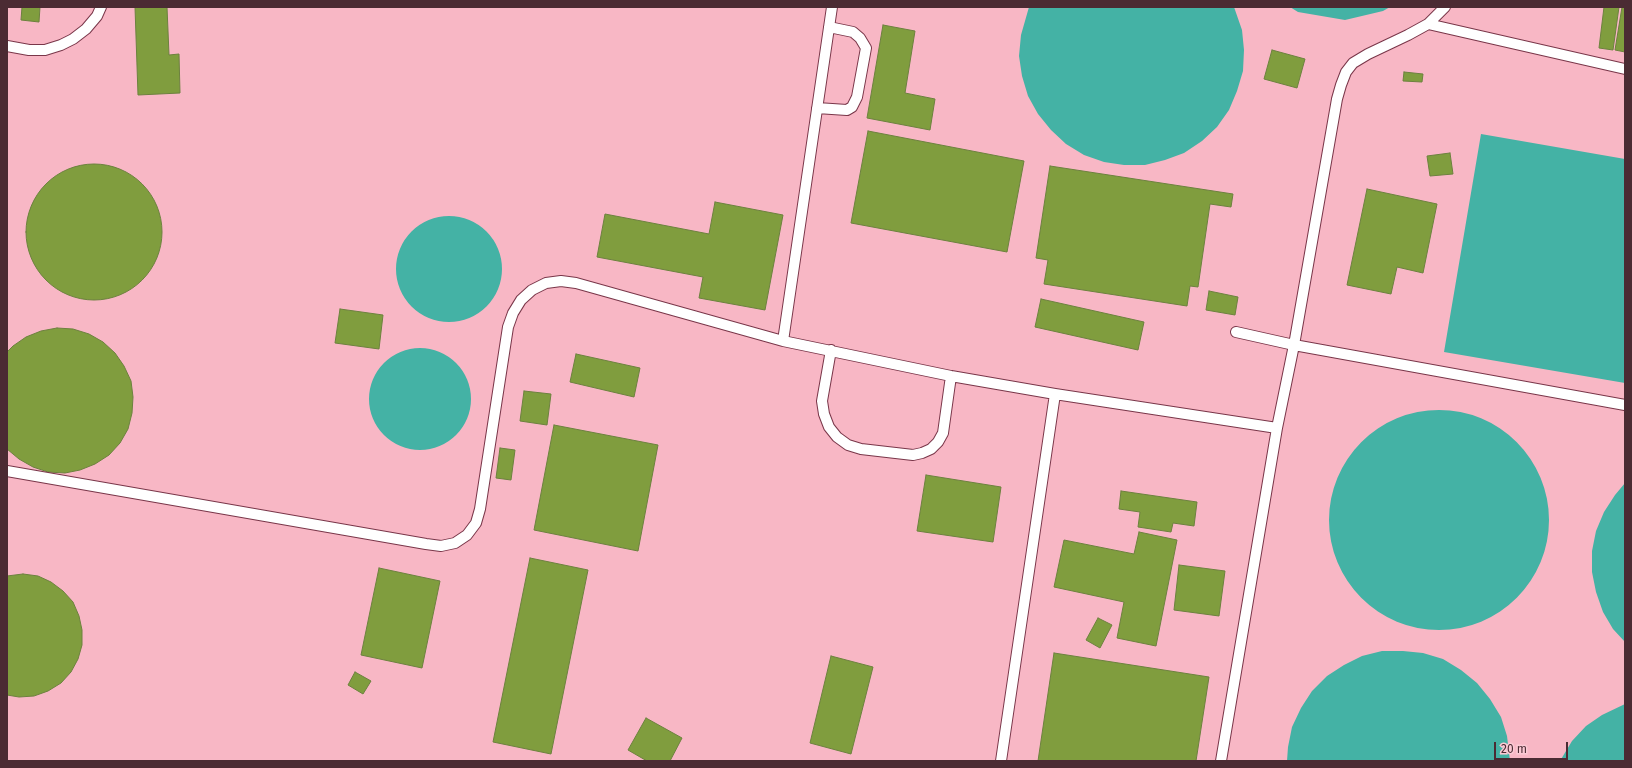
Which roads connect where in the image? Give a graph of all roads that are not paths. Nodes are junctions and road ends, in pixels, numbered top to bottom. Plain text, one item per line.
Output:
1 (101, 7) edge
2 (832, 7) edge
3 (1446, 7) edge
4 (1428, 24) junction
5 (829, 27) junction
6 (7, 46) edge
7 (1625, 69) edge
8 (817, 108) junction
9 (1236, 332) dead end
10 (783, 340) junction
11 (1294, 345) junction
12 (831, 350) junction
13 (951, 376) junction
14 (1055, 394) junction
15 (1625, 405) edge
16 (1277, 428) junction
17 (7, 471) edge
18 (1001, 761) edge
19 (1221, 761) edge

1 - 6 lane
2 - 5 lane
3 - 4 lane
4 - 7 lane
4 - 11 lane
5 - 8 lane
5 - 8 lane
8 - 10 lane
9 - 11 lane
10 - 12 lane
10 - 17 lane
11 - 15 lane
11 - 16 lane
12 - 13 lane
12 - 13 lane
13 - 14 lane
14 - 16 lane
14 - 18 lane
16 - 19 lane

